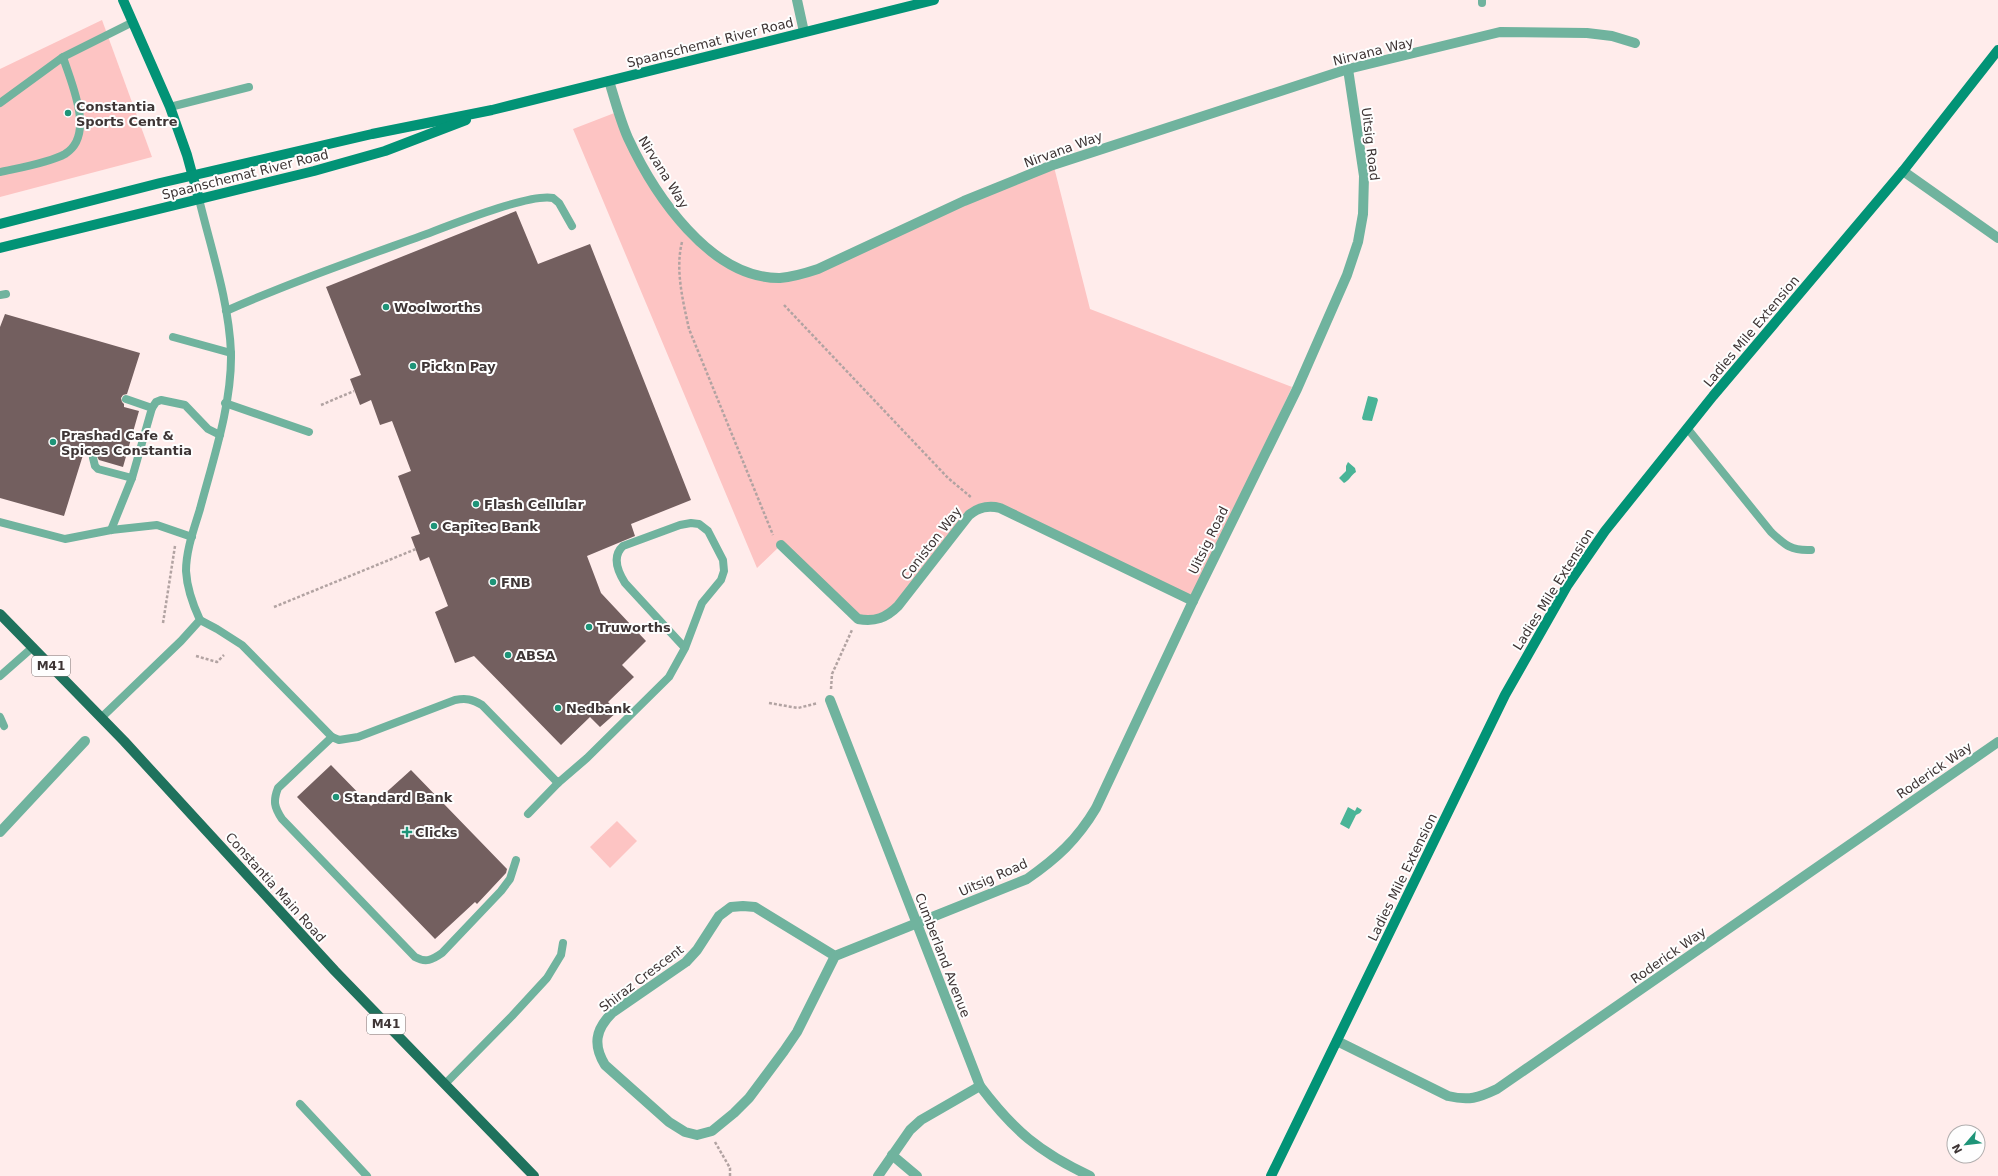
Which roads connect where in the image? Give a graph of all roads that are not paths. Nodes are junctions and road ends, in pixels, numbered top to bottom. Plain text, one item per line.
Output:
1 (122, 0) edge
2 (797, 0) edge
3 (934, 0) edge
4 (133, 22) junction
5 (804, 32) junction
6 (1635, 43) dead end
7 (1998, 50) edge
8 (63, 57) junction
9 (1348, 69) junction
10 (609, 81) junction
11 (249, 87) dead end
12 (0, 103) edge
13 (170, 107) junction
14 (492, 110) junction
15 (1903, 171) junction
16 (0, 172) edge
17 (193, 176) junction
18 (199, 199) junction
19 (0, 224) edge
20 (572, 226) dead end
21 (1998, 238) edge
22 (0, 248) edge
23 (226, 311) junction
24 (173, 337) dead end
25 (231, 353) junction
26 (126, 399) dead end
27 (225, 403) junction
28 (152, 408) junction
29 (1687, 428) junction
30 (309, 432) dead end
31 (220, 436) junction
32 (93, 458) dead end
33 (132, 478) junction
34 (0, 522) edge
35 (111, 530) junction
36 (192, 537) junction
37 (781, 545) road end
38 (1811, 550) dead end
39 (1193, 601) junction
40 (0, 614) edge
41 (200, 620) junction
42 (33, 647) junction
43 (685, 648) junction
44 (0, 676) edge
45 (830, 700) road end
46 (102, 717) junction
47 (0, 718) edge
48 (4, 726) dead end
49 (332, 736) junction
50 (85, 741) dead end
51 (1998, 742) edge
52 (558, 783) junction
53 (528, 814) dead end
54 (0, 832) edge
55 (516, 860) dead end
56 (916, 923) junction
57 (563, 943) dead end
58 (835, 956) junction
59 (1337, 1041) junction
60 (445, 1084) junction
61 (980, 1086) junction
62 (300, 1104) dead end
63 (892, 1155) junction
64 (367, 1176) edge
65 (534, 1176) edge
66 (878, 1176) edge
67 (917, 1176) edge
68 (1090, 1176) edge
69 (1272, 1176) edge

1 - 4 main road
2 - 5 street
3 - 5 main road, Spaanschemat River Road
4 - 8 lane
4 - 13 main road
5 - 10 main road, Spaanschemat River Road
6 - 9 street, Nirvana Way
7 - 15 main road, Ladies Mile Extension
8 - 12 lane
8 - 16 lane
9 - 10 street, Nirvana Way
9 - 39 street, Uitsig Road
10 - 14 main road, Spaanschemat River Road
11 - 13 lane
13 - 17 main road
14 - 17 main road, Spaanschemat River Road
14 - 18 main road, Spaanschemat River Road
15 - 21 street
15 - 29 main road, Ladies Mile Extension
17 - 18 main road
17 - 19 main road, Spaanschemat River Road
18 - 22 main road, Spaanschemat River Road
18 - 23 lane
20 - 23 lane
23 - 25 lane
24 - 25 lane
25 - 27 lane
26 - 28 lane
27 - 30 lane
27 - 31 lane
28 - 31 lane
28 - 33 lane
29 - 38 lane
29 - 59 main road, Ladies Mile Extension
31 - 36 lane
32 - 33 lane
33 - 35 lane
34 - 35 lane
35 - 36 lane
36 - 41 lane
37 - 39 street, Coniston Way
39 - 56 street, Uitsig Road
40 - 42 main road, Constantia Main Road / M41
41 - 46 lane
41 - 49 lane
42 - 44 lane
42 - 46 main road, Constantia Main Road / M41
43 - 43 lane
43 - 52 lane
45 - 56 street, Cumberland Avenue
46 - 60 main road, Constantia Main Road / M41
47 - 48 lane
49 - 52 lane
49 - 55 lane
50 - 54 street
51 - 59 street, Roderick Way
52 - 53 lane
56 - 58 street
56 - 61 street, Cumberland Avenue
57 - 60 lane
58 - 58 street, Shiraz Crescent
59 - 69 main road, Ladies Mile Extension
60 - 65 main road, Constantia Main Road / M41
61 - 63 street
61 - 68 street, Cumberland Avenue
62 - 64 lane
63 - 66 street
63 - 67 street

